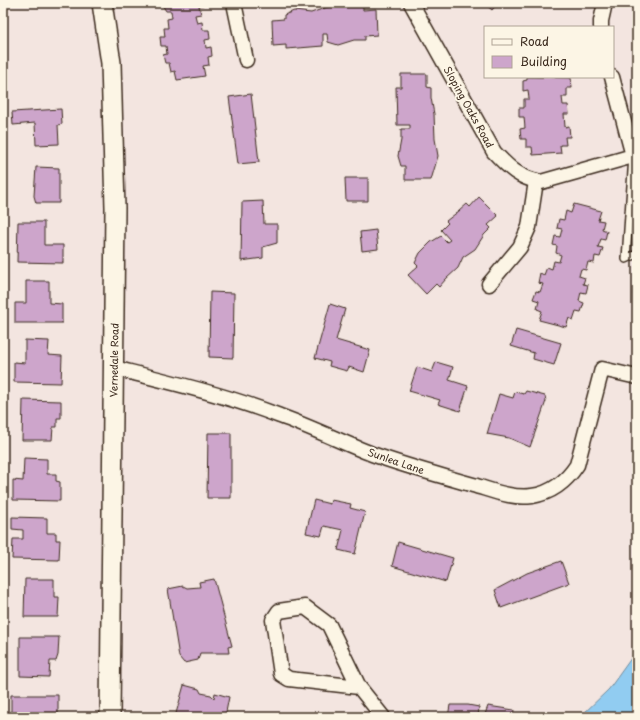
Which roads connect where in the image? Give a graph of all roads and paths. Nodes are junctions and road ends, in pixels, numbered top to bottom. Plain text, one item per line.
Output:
1 (102, 3) edge
2 (234, 3) edge
3 (411, 3) edge
4 (605, 3) edge
5 (601, 26) edge
6 (246, 60) dead end
7 (612, 78) edge
8 (635, 156) edge
9 (536, 181) junction
10 (637, 254) edge
11 (489, 284) dead end
12 (114, 368) junction
13 (637, 377) edge
14 (359, 687) junction
15 (110, 717) edge
16 (383, 717) edge

1 - 12 street, Vernedale Road
2 - 6 street
3 - 9 street, Sloping Oaks Road
4 - 5 street
7 - 8 street
8 - 9 street
8 - 10 lane
9 - 11 street
12 - 13 street, Sunlea Lane
12 - 15 street, Vernedale Road
14 - 14 street
14 - 16 street

